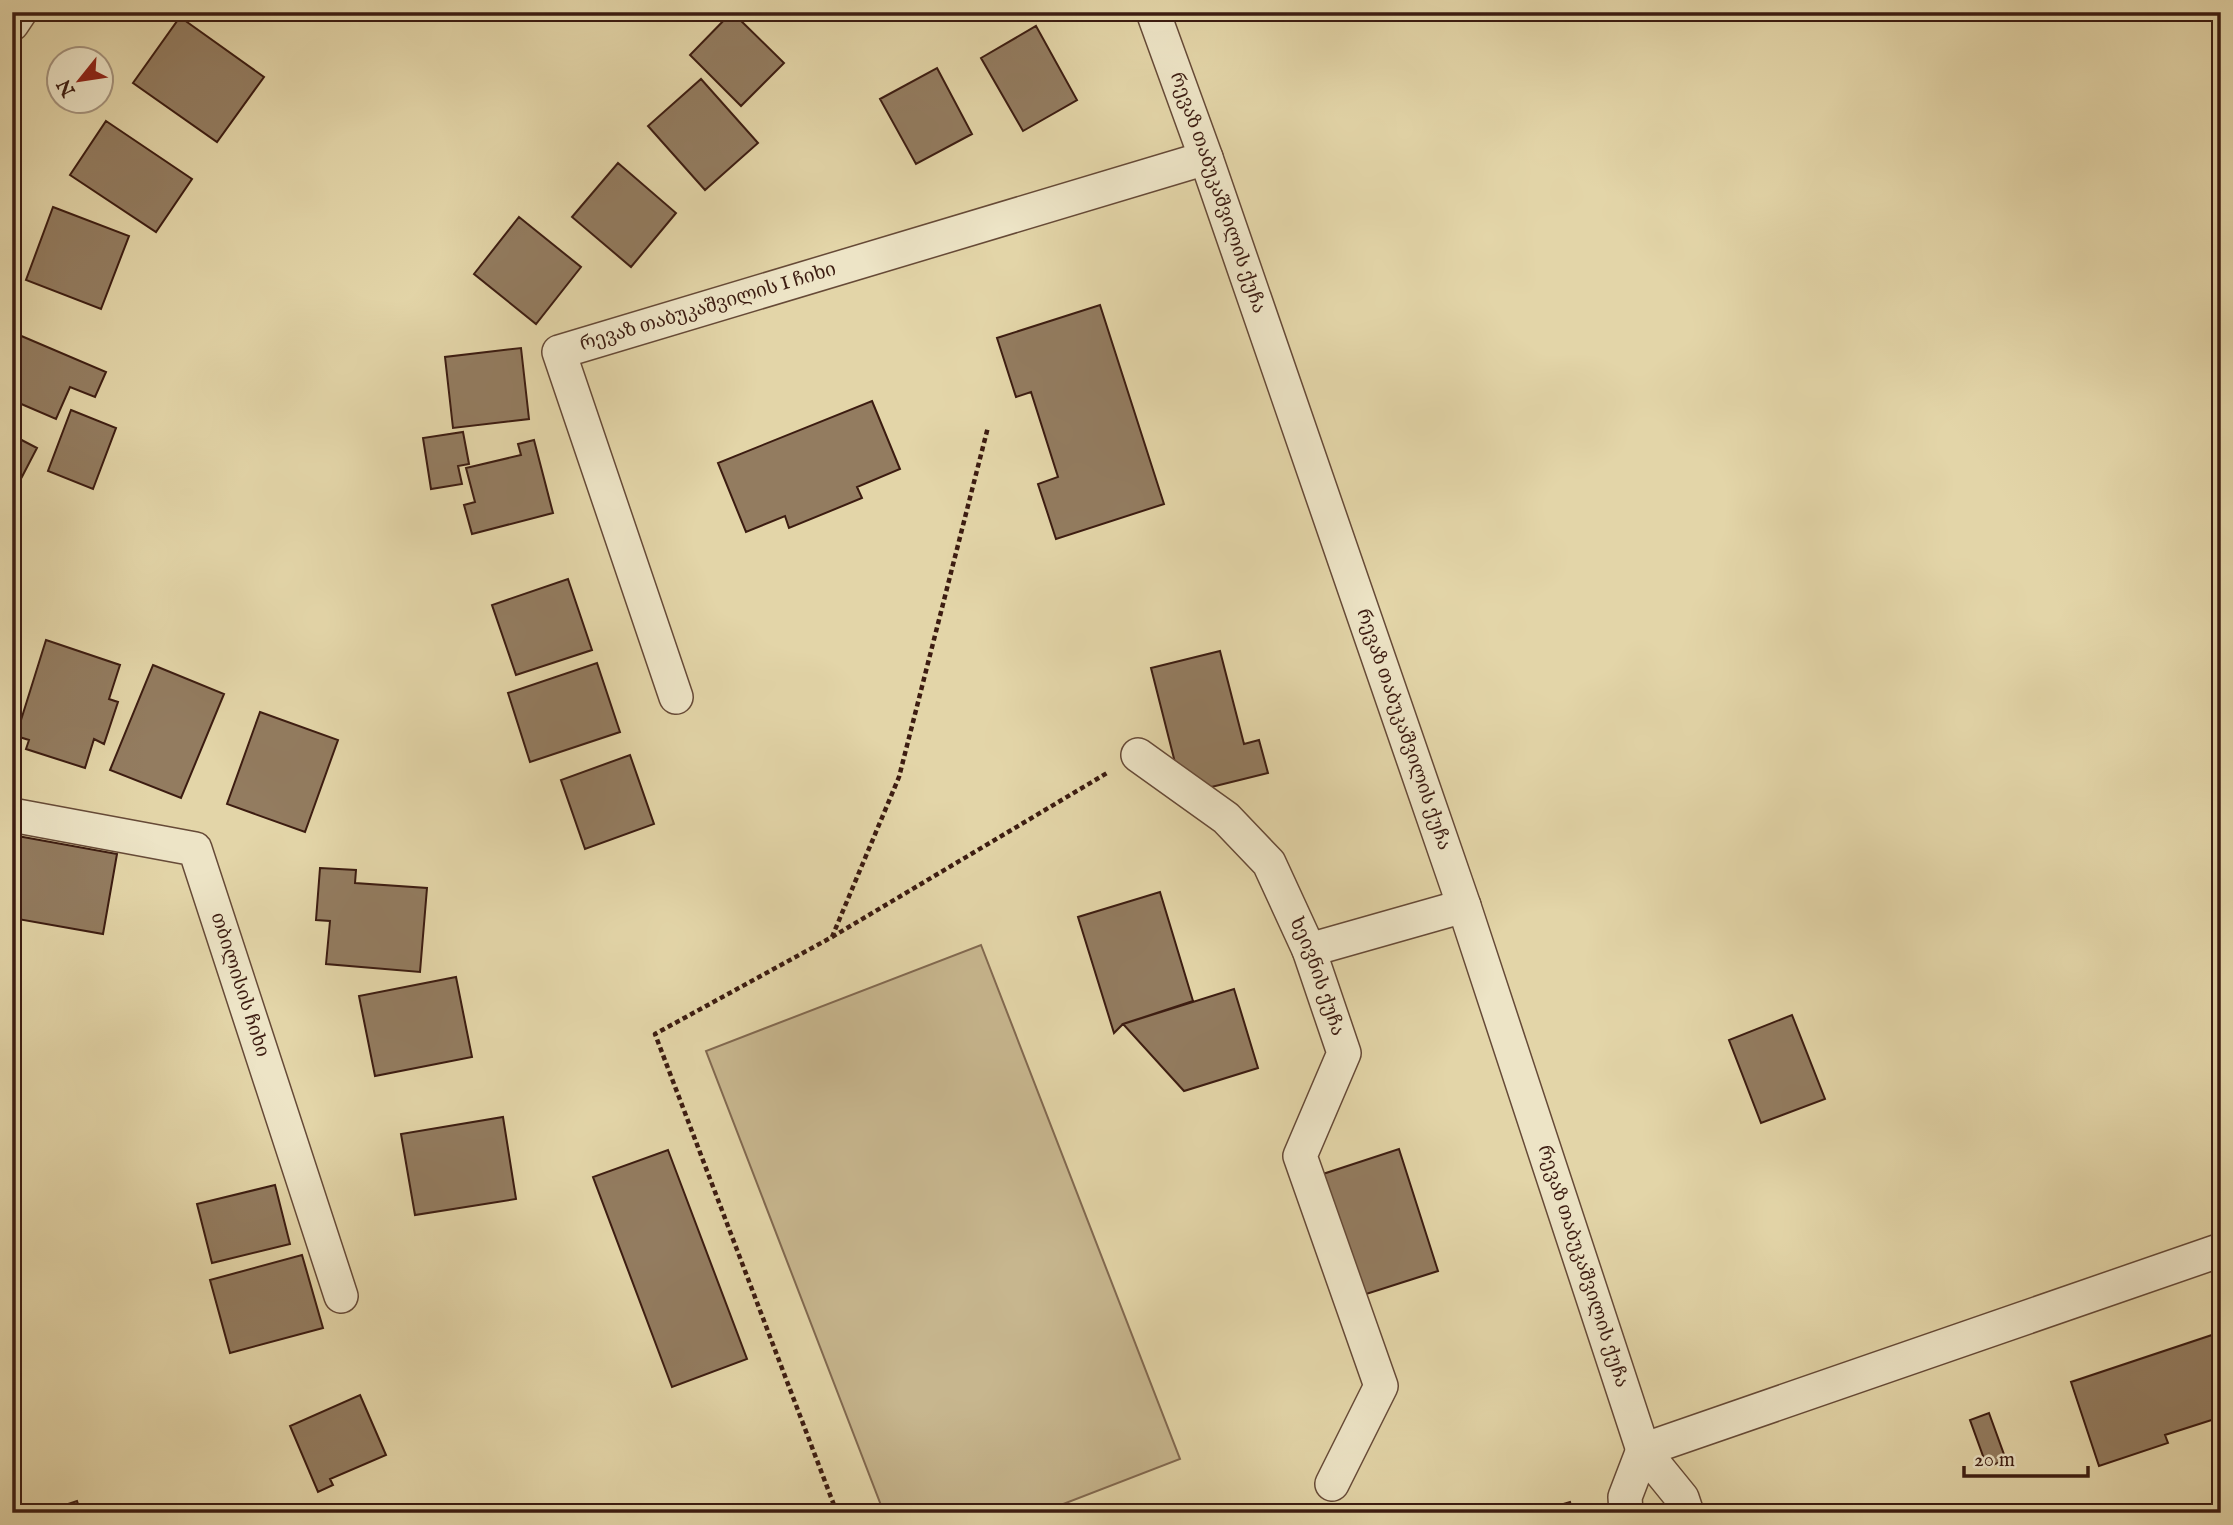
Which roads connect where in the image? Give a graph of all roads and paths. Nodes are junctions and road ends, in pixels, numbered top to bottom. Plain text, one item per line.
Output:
1 (20, 12) edge
2 (1153, 12) edge
3 (12, 24) edge
4 (1206, 158) junction
5 (988, 427) dead end
6 (676, 697) dead end
7 (1138, 755) joint
8 (12, 815) edge
9 (1464, 906) junction
10 (832, 937) junction
11 (1309, 950) junction
12 (2221, 1250) edge
13 (341, 1296) dead end
14 (1643, 1450) junction
15 (1332, 1484) dead end
16 (837, 1513) edge
17 (1626, 1513) edge
18 (1687, 1513) edge

1 - 3 street
2 - 4 street, რევაზ თაბუკაშვილის ქუჩა
4 - 6 street, რევაზ თაბუკაშვილის I ჩიხი
4 - 9 street, რევაზ თაბუკაშვილის ქუჩა
5 - 10 path
7 - 10 path
7 - 11 street, ხეივნის ქუჩა
8 - 13 street, თბილისის ჩიხი
9 - 11 street
9 - 14 street, რევაზ თაბუკაშვილის ქუჩა
10 - 16 path
11 - 15 street, ხეივნის ქუჩა
12 - 14 street
14 - 17 street
14 - 18 street, რევაზ თაბუკაშვილის ქუჩა

